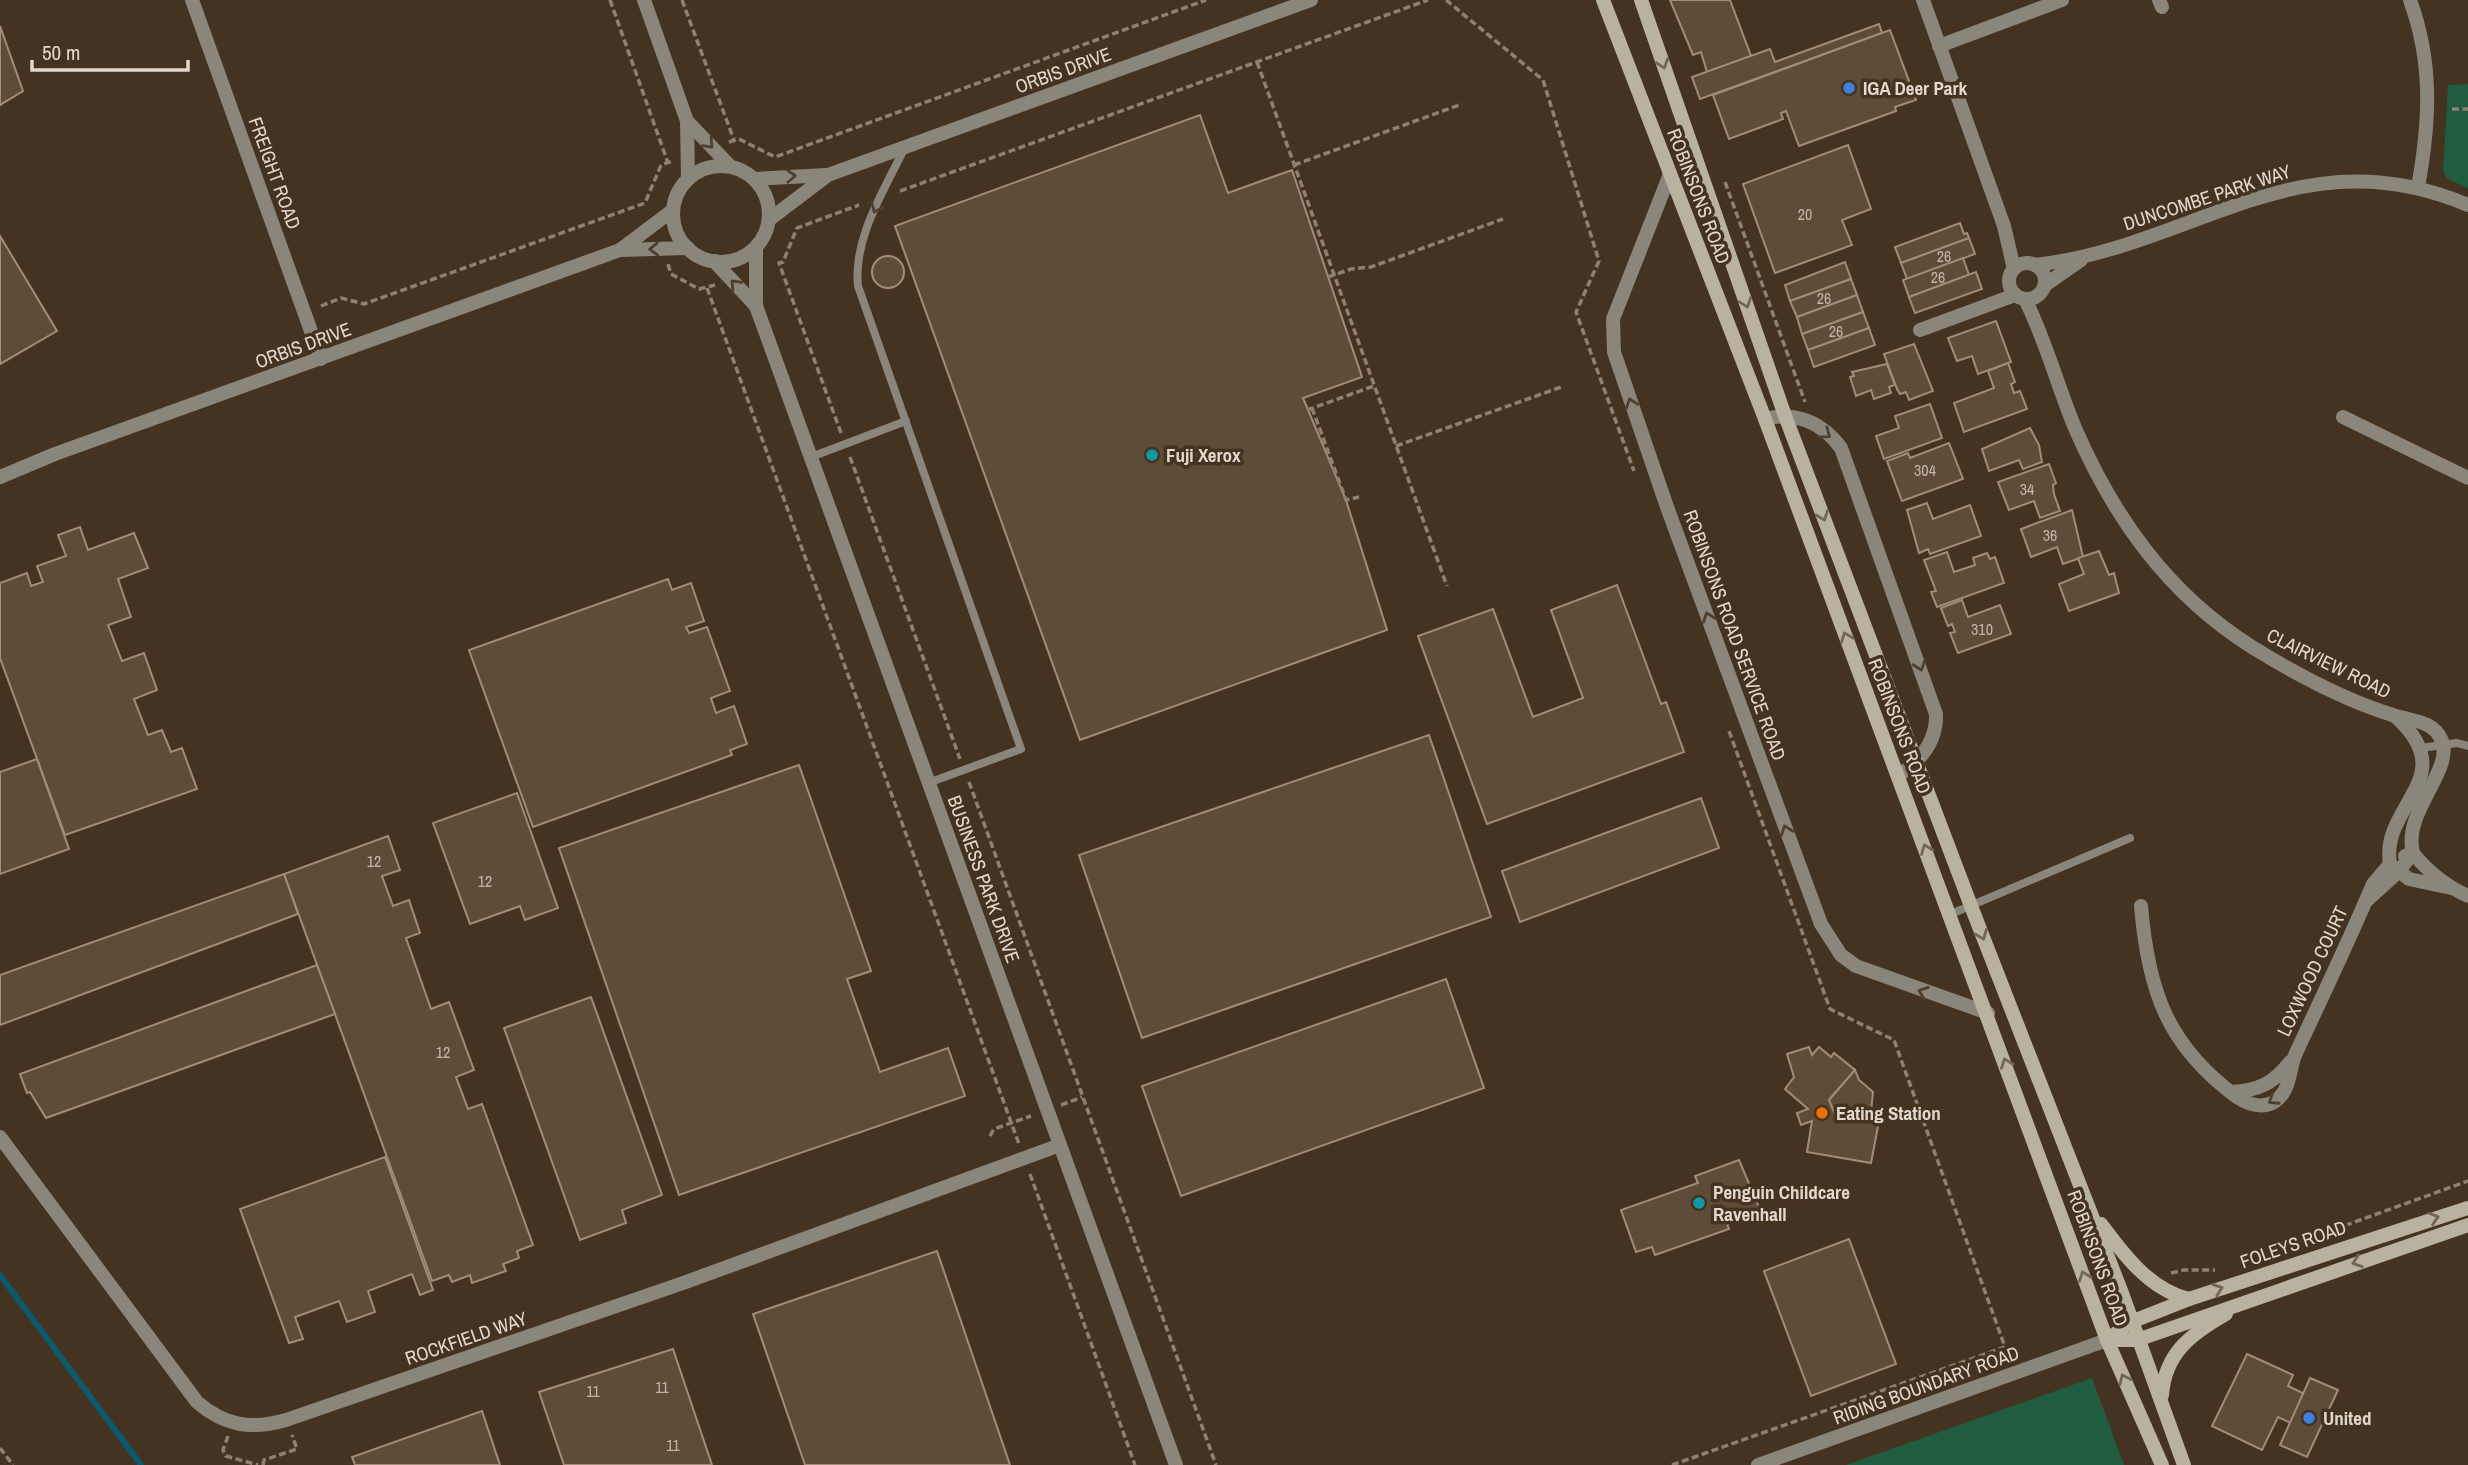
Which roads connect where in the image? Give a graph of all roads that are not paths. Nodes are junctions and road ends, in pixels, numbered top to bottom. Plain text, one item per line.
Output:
1 (192, 0) edge
2 (644, 0) edge
3 (1311, 0) edge
4 (1593, 0) edge
5 (1641, 0) edge
6 (1923, 0) edge
7 (2062, 0) edge
8 (2410, 0) edge
9 (1605, 6) edge
10 (1940, 46) junction
11 (687, 121) junction
12 (905, 146) junction
13 (730, 166) junction
14 (828, 174) junction
15 (1670, 174) junction
16 (688, 179) junction
17 (755, 179) junction
18 (2418, 187) junction
19 (2468, 205) edge
20 (673, 210) junction
21 (769, 219) junction
22 (688, 248) junction
23 (756, 248) junction
24 (620, 250) junction
25 (2082, 260) junction
26 (714, 261) junction
27 (2021, 279) junction
28 (2042, 289) junction
29 (756, 306) junction
30 (1920, 330) dead end
31 (2044, 336) junction
32 (321, 359) junction
33 (1784, 414) junction
34 (2343, 416) dead end
35 (1765, 419) junction
36 (906, 421) junction
37 (811, 457) junction
38 (0, 477) edge
39 (2468, 478) edge
40 (2394, 715) junction
41 (2443, 745) junction
42 (2468, 746) edge
43 (2421, 748) junction
44 (1917, 763) junction
45 (1899, 775) junction
46 (928, 783) junction
47 (2130, 838) dead end
48 (2413, 853) junction
49 (2394, 868) junction
50 (2451, 888) junction
51 (2468, 896) edge
52 (1971, 906) junction
53 (2141, 906) dead end
54 (1951, 914) junction
55 (1987, 1013) junction
56 (0, 1137) edge
57 (1060, 1145) junction
58 (2089, 1208) junction
59 (2468, 1208) edge
60 (2468, 1225) edge
61 (2257, 1296) junction
62 (2189, 1299) junction
63 (2131, 1322) junction
64 (2137, 1339) junction
65 (2107, 1340) junction
66 (2162, 1398) junction
67 (1176, 1465) edge
68 (1758, 1465) edge
69 (2162, 1465) edge
70 (2184, 1465) edge

1 - 32 street, FREIGHT ROAD
2 - 11 street
3 - 12 street, ORBIS DRIVE
4 - 9 main road
5 -> 33 main road, ROBINSONS ROAD
6 - 10 street, CLAIRVIEW ROAD
7 - 10 street
8 - 18 street
9 - 15 main road, ROBINSONS ROAD
10 - 27 street, CLAIRVIEW ROAD
11 -> 13 street
11 - 16 street
12 - 14 street, ORBIS DRIVE
12 -> 36 lane
13 - 16 street
13 - 17 street
17 -> 14 street, ORBIS DRIVE
14 - 21 street, ORBIS DRIVE
15 - 35 main road, ROBINSONS ROAD
55 -> 15 street, ROBINSONS ROAD SERVICE ROAD
16 - 20 street
17 - 21 street
18 - 19 street, DUNCOMBE PARK WAY
18 - 25 street, DUNCOMBE PARK WAY
20 - 22 street
20 - 24 street, ORBIS DRIVE
21 - 23 street
22 -> 24 street, ORBIS DRIVE
22 - 26 street
23 - 26 street
23 - 29 street, BUSINESS PARK DRIVE
24 - 32 street, ORBIS DRIVE
25 - 27 street, DUNCOMBE PARK WAY
25 - 28 street, DUNCOMBE PARK WAY
29 -> 26 street, BUSINESS PARK DRIVE
27 - 28 street, DUNCOMBE PARK WAY
27 - 28 street
27 - 30 street, DUNCOMBE PARK WAY
27 - 31 street, CLAIRVIEW ROAD
28 - 31 street, CLAIRVIEW ROAD
29 - 37 street, BUSINESS PARK DRIVE
31 - 40 street, CLAIRVIEW ROAD
32 - 38 street, ORBIS DRIVE
33 - 35 street
33 -> 44 main road, ROBINSONS ROAD
33 -> 44 street
34 - 39 street
45 -> 35 main road, ROBINSONS ROAD
36 - 37 lane
36 - 46 lane
37 - 46 street, BUSINESS PARK DRIVE
40 - 41 street, CLAIRVIEW ROAD
40 - 43 street, CLAIRVIEW ROAD
41 - 42 lane
41 - 43 lane
41 - 48 street
43 - 49 street, LOXWOOD COURT
44 - 45 street
44 - 52 main road, ROBINSONS ROAD
54 -> 45 main road, ROBINSONS ROAD
46 - 57 street, BUSINESS PARK DRIVE
47 - 52 lane
48 - 49 street
48 - 50 street
49 - 50 street
49 - 53 street, LOXWOOD COURT
50 - 51 street
52 - 54 lane
52 -> 58 main road, ROBINSONS ROAD
54 - 55 main road, ROBINSONS ROAD
65 -> 55 main road, ROBINSONS ROAD
56 - 57 street, ROCKFIELD WAY
57 - 67 street, BUSINESS PARK DRIVE
58 - 62 main road
58 - 63 main road, ROBINSONS ROAD
62 -> 59 main road, FOLEYS ROAD
60 -> 61 main road, FOLEYS ROAD
61 - 64 main road, FOLEYS ROAD
61 - 66 main road
62 - 63 main road, FOLEYS ROAD
63 - 64 main road, ROBINSONS ROAD
63 - 65 main road, FOLEYS ROAD
64 - 65 main road, FOLEYS ROAD
64 - 66 main road, ROBINSONS ROAD
65 - 68 street, RIDING BOUNDARY ROAD
69 -> 65 main road, ROBINSONS ROAD
66 - 70 main road, ROBINSONS ROAD

